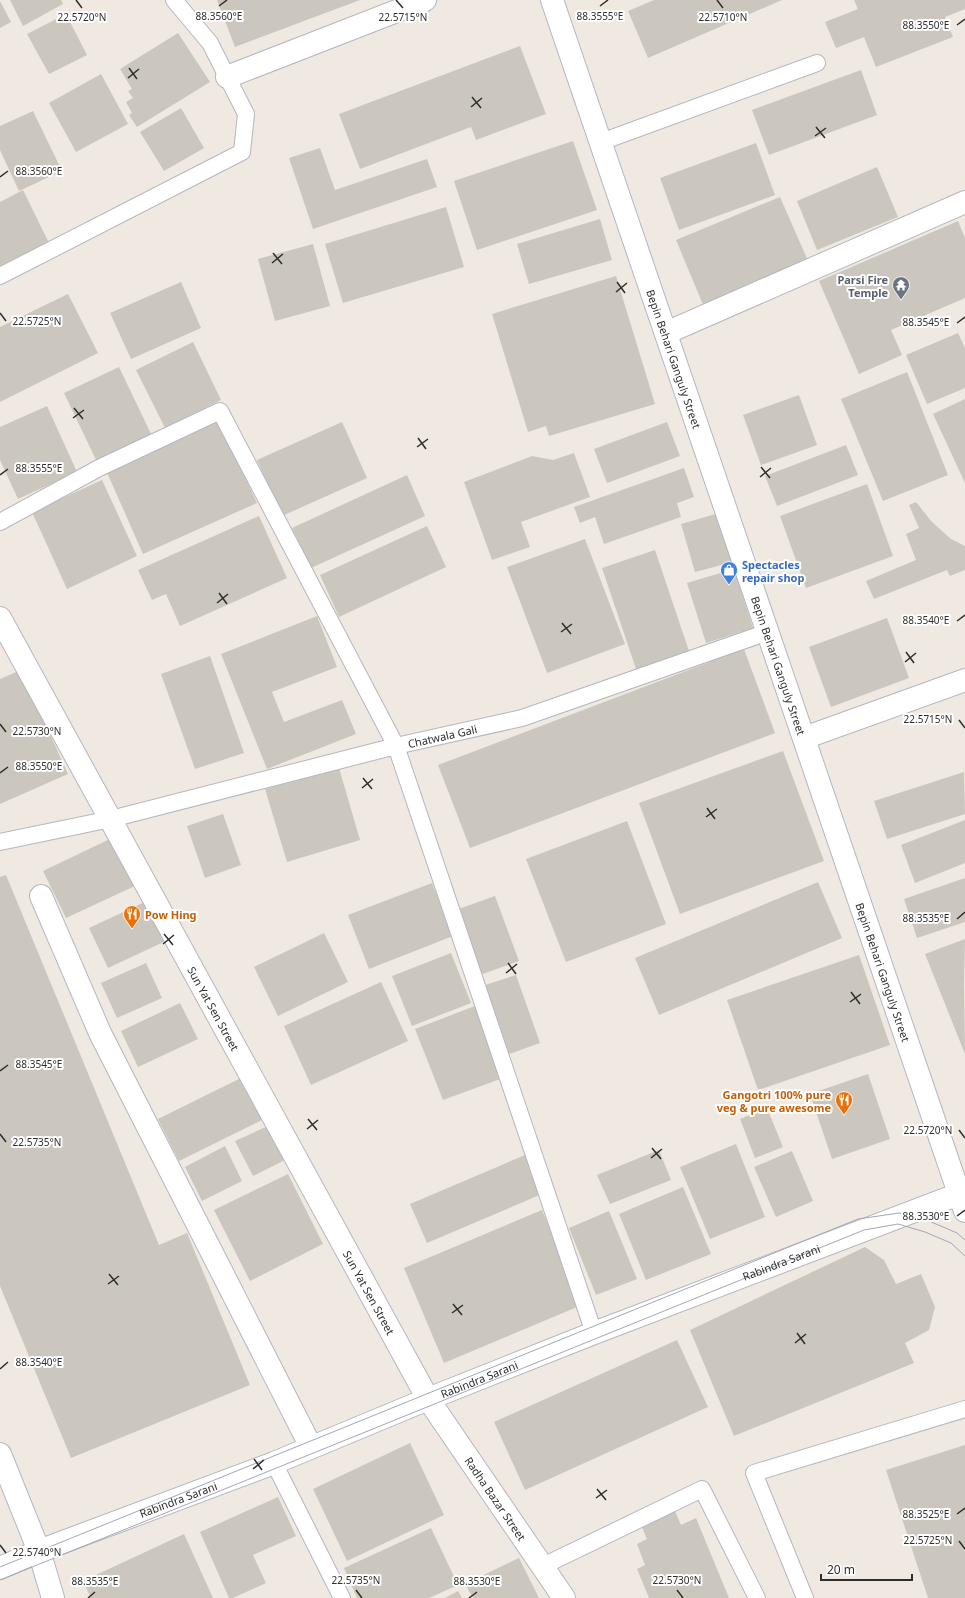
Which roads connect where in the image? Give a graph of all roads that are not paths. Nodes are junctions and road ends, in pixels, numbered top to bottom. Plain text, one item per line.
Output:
1 (174, 0) edge
2 (425, 0) edge
3 (552, 0) edge
4 (817, 63) dead end
5 (227, 77) junction
6 (601, 142) junction
7 (965, 202) edge
8 (0, 276) edge
9 (666, 333) junction
10 (0, 522) edge
11 (0, 618) edge
12 (768, 632) junction
13 (965, 680) edge
14 (804, 738) junction
15 (396, 746) junction
16 (110, 819) junction
17 (0, 842) edge
18 (41, 896) dead end
19 (963, 1197) edge
20 (594, 1333) junction
21 (428, 1398) junction
22 (965, 1409) edge
23 (311, 1447) junction
24 (0, 1454) edge
25 (274, 1463) junction
26 (40, 1551) junction
27 (543, 1566) junction
28 (0, 1568) edge
29 (53, 1598) edge
30 (342, 1598) edge
31 (564, 1598) edge
32 (757, 1598) edge
33 (805, 1598) edge

1 - 5 lane
2 - 5 street
3 - 6 street, Bepin Behari Ganguly Street
4 - 6 lane
5 - 8 lane
6 - 9 street, Bepin Behari Ganguly Street
7 - 9 street
9 - 12 street, Bepin Behari Ganguly Street
10 - 15 lane
11 - 16 street, Sun Yat Sen Street
12 - 14 street, Bepin Behari Ganguly Street
12 - 15 lane, Chatwala Gali
13 - 14 street
14 - 19 street, Bepin Behari Ganguly Street
15 - 16 lane, Chatwala Gali
15 - 20 lane
16 - 17 lane, Chatwala Gali
16 - 21 street, Sun Yat Sen Street
18 - 23 street
19 - 20 street, Rabindra Sarani
20 - 21 street, Rabindra Sarani
21 - 23 street, Rabindra Sarani
21 - 27 street, Radha Bazar Street
22 - 33 lane
23 - 25 street, Rabindra Sarani
24 - 26 street
25 - 26 street, Rabindra Sarani
25 - 30 lane
26 - 28 street, Rabindra Sarani
26 - 29 street
27 - 31 street, Radha Bazar Street
27 - 32 lane

